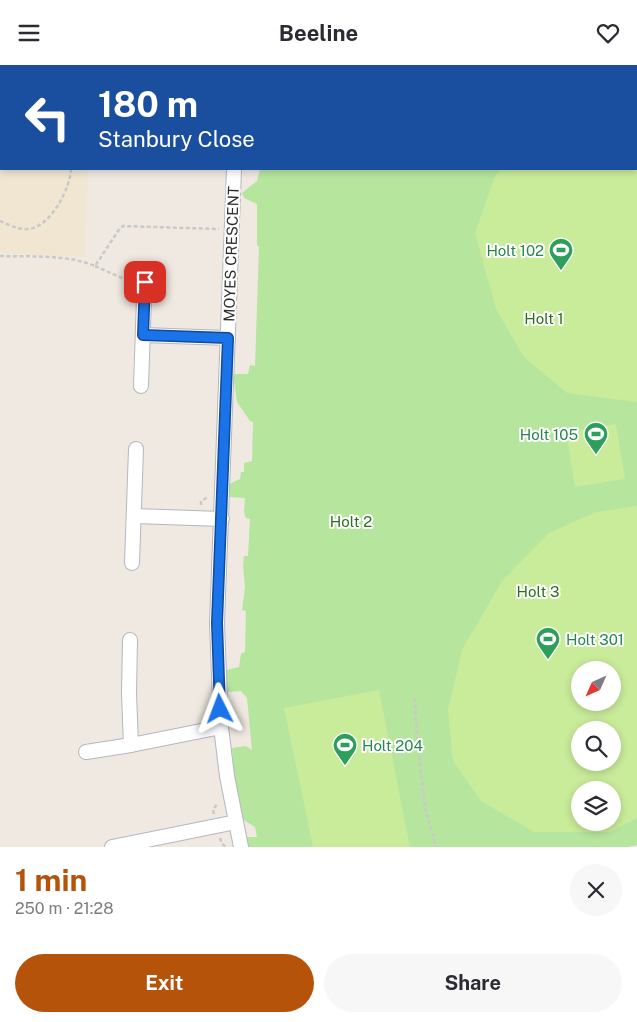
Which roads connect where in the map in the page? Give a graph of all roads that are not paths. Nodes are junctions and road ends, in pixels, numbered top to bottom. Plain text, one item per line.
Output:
1 (234, 170) edge
2 (145, 275) road end
3 (143, 335) junction
4 (228, 338) junction
5 (141, 386) dead end
6 (136, 449) dead end
7 (134, 516) junction
8 (222, 519) junction
9 (132, 563) dead end
10 (130, 640) dead end
11 (221, 727) junction
12 (131, 745) junction
13 (86, 752) dead end
14 (236, 822) junction
15 (112, 847) edge
16 (241, 847) edge

1 - 4 street, MOYES CRESCENT
2 - 3 street
3 - 4 street
3 - 5 street
4 - 8 street, MOYES CRESCENT
6 - 7 street
7 - 8 street
7 - 9 street
8 - 11 street, MOYES CRESCENT
10 - 12 street
11 - 12 street
11 - 14 street, MOYES CRESCENT
12 - 13 street
14 - 15 street
14 - 16 street, MOYES CRESCENT

